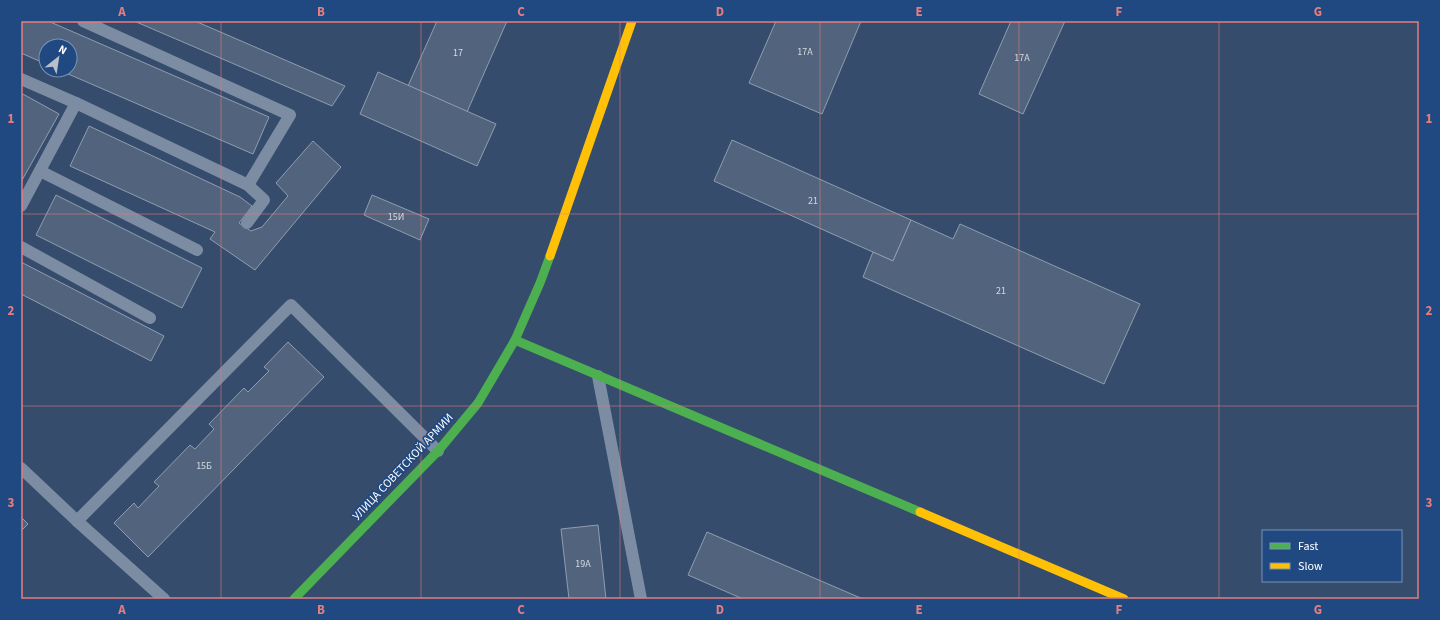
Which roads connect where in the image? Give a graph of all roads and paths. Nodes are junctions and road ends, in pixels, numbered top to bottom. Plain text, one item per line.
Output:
1 (83, 21) edge
2 (632, 21) edge
3 (21, 79) edge
4 (76, 103) junction
5 (40, 171) junction
6 (248, 185) junction
7 (21, 206) edge
8 (247, 223) dead end
9 (21, 247) edge
10 (197, 250) dead end
11 (150, 318) dead end
12 (515, 340) junction
13 (598, 376) junction
14 (438, 450) junction
15 (21, 468) edge
16 (77, 521) junction
17 (164, 599) edge
18 (294, 599) edge
19 (641, 599) edge
20 (1123, 599) edge

1 - 6 lane
2 - 12 street, УЛИЦА СОВЕТСКОЙ АРМИИ
3 - 4 lane
4 - 5 lane
4 - 6 lane
5 - 7 lane
5 - 10 lane
6 - 8 lane
9 - 11 lane
12 - 13 street
12 - 14 street, УЛИЦА СОВЕТСКОЙ АРМИИ
13 - 19 lane
13 - 20 street
14 - 16 lane
14 - 18 street, УЛИЦА СОВЕТСКОЙ АРМИИ
15 - 16 lane
16 - 17 lane

